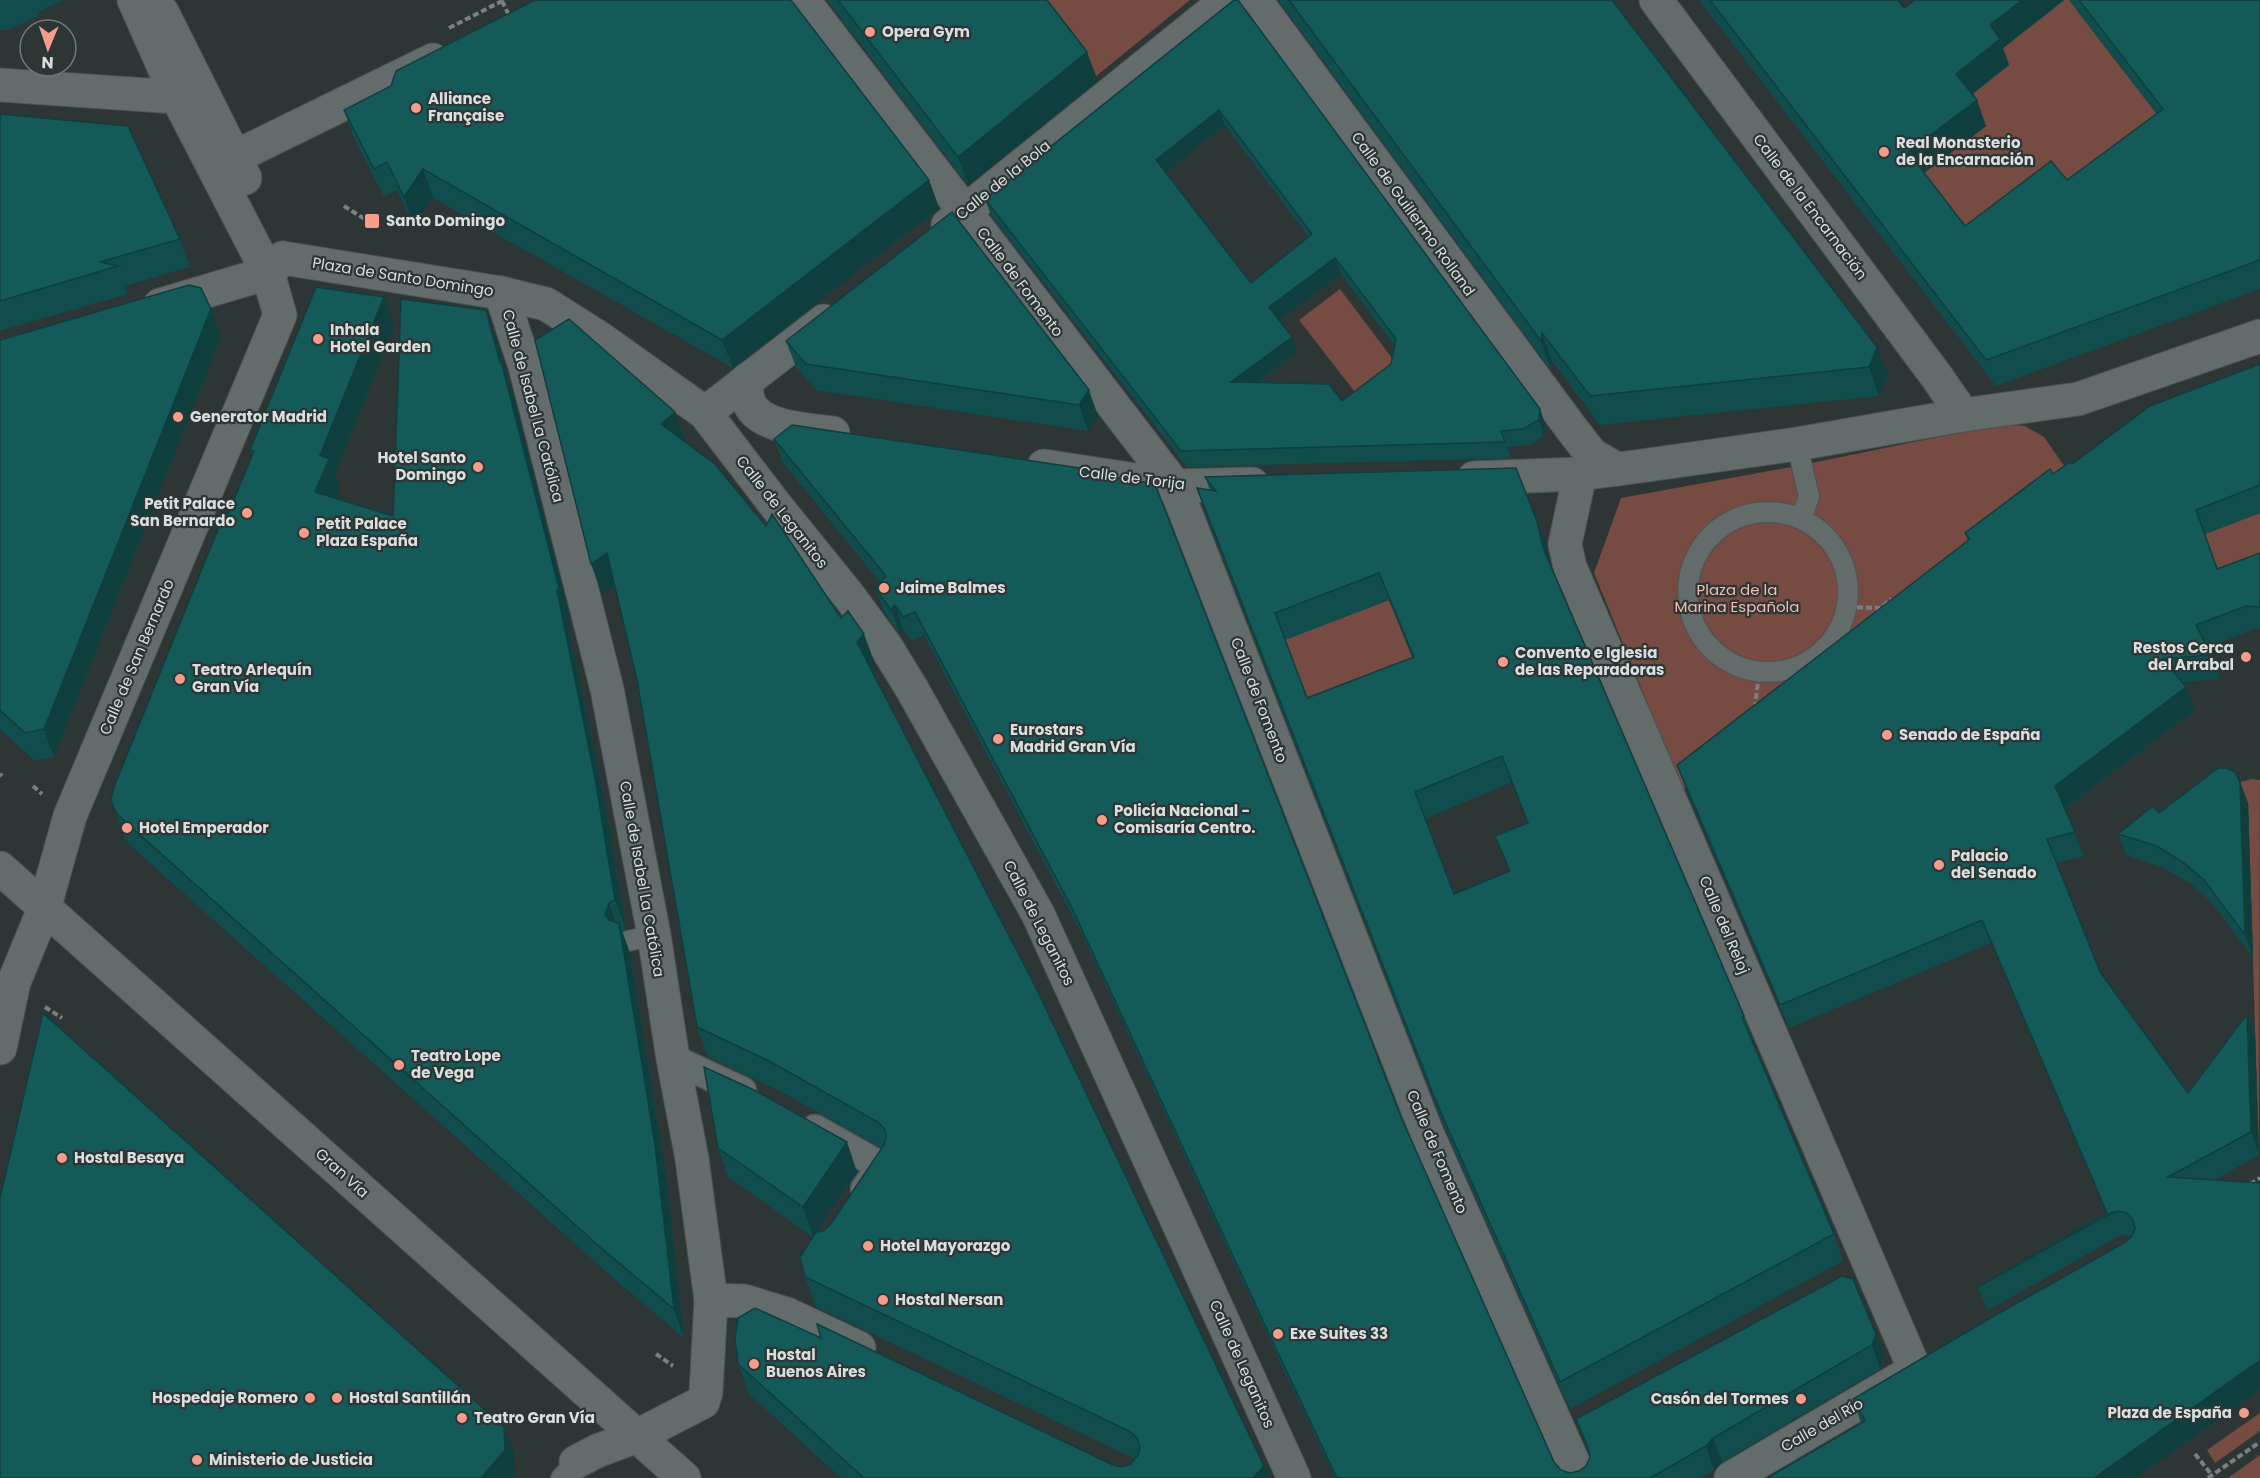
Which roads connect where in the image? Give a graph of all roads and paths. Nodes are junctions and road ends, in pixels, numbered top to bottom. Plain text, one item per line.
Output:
1 (134, 0) edge
2 (156, 0) edge
3 (803, 0) edge
4 (1227, 0) edge
5 (1255, 0) edge
6 (1656, 0) edge
7 (503, 1) edge
8 (512, 20) edge
9 (454, 37) joint
10 (0, 85) edge
11 (177, 97) junction
12 (210, 107) junction
13 (235, 157) junction
14 (344, 206) dead end
15 (966, 211) junction
16 (371, 223) dead end
17 (928, 240) edge
18 (275, 265) junction
19 (501, 293) junction
20 (843, 306) edge
21 (133, 313) edge
22 (2260, 336) edge
23 (748, 379) junction
24 (705, 413) junction
25 (1963, 415) junction
26 (772, 424) junction
27 (1571, 429) junction
28 (866, 438) edge
29 (1797, 444) junction
30 (739, 458) junction
31 (1020, 462) edge
32 (1617, 469) junction
33 (1580, 474) junction
34 (1538, 476) junction
35 (1445, 478) edge
36 (1281, 483) edge
37 (1175, 486) junction
38 (1801, 518) junction
39 (1899, 595) edge
40 (1848, 607) junction
41 (1759, 672) junction
42 (1755, 709) edge
43 (0, 868) edge
44 (44, 909) junction
45 (0, 1048) edge
46 (673, 1059) junction
47 (762, 1101) edge
48 (792, 1116) edge
49 (2260, 1178) edge
50 (2240, 1189) edge
51 (851, 1210) edge
52 (1871, 1267) junction
53 (1840, 1284) edge
54 (711, 1300) junction
55 (884, 1360) edge
56 (1925, 1365) joint
57 (1592, 1419) edge
58 (1561, 1435) junction
59 (637, 1436) junction
60 (2260, 1442) edge
61 (2195, 1454) dead end
62 (575, 1472) edge
63 (2210, 1476) edge
64 (684, 1478) edge
65 (1294, 1478) edge
66 (1580, 1478) edge
67 (1731, 1478) edge

1 - 11 street
2 - 12 street
3 - 15 street, Calle de Fomento
4 - 15 street, Calle de la Bola
5 - 27 street, Calle de Guillermo Rolland
6 - 25 street, Calle de la Encarnación
7 - 8 path
7 - 9 path
9 - 13 street
10 - 11 street
11 - 12 street
11 - 13 street
11 - 18 street
12 - 13 street
13 - 18 street
14 - 16 path
15 - 17 street, Calle de la Bola
15 - 37 street, Calle de Fomento
18 - 19 street, Plaza de Santo Domingo
18 - 21 street
18 - 44 street, Calle de San Bernardo
19 - 24 street, Plaza de Santo Domingo
19 - 46 street, Calle de Isabel La Católica
20 - 23 street
22 - 25 street
23 - 24 street
23 - 26 street
24 - 30 street, Calle de Leganitos
25 - 29 street
26 - 28 street
26 - 30 street
27 - 32 street, Calle de Guillermo Rolland
27 - 34 street
29 - 32 street
29 - 38 lane
30 - 65 street, Calle de Leganitos
31 - 37 street, Calle de Torija
32 - 33 street
33 - 34 street
33 - 52 street, Calle del Reloj
34 - 35 street
36 - 37 street, Calle de Torija
37 - 58 street, Calle de Fomento
38 - 40 lane
38 - 41 lane
39 - 40 path
40 - 41 lane
41 - 42 path
43 - 44 street, Gran Vía
44 - 45 street, Calle de San Bernardo
44 - 59 street, Gran Vía
46 - 47 street
46 - 54 street, Calle de Isabel La Católica
48 - 51 street
49 - 50 path
52 - 53 street
52 - 56 street, Calle del Reloj
54 - 55 street
54 - 59 street, Calle de Isabel La Católica
56 - 67 street, Calle del Río
57 - 58 street
58 - 66 street, Calle de Fomento
59 - 62 street
59 - 64 street, Gran Vía
60 - 63 path
61 - 63 path

